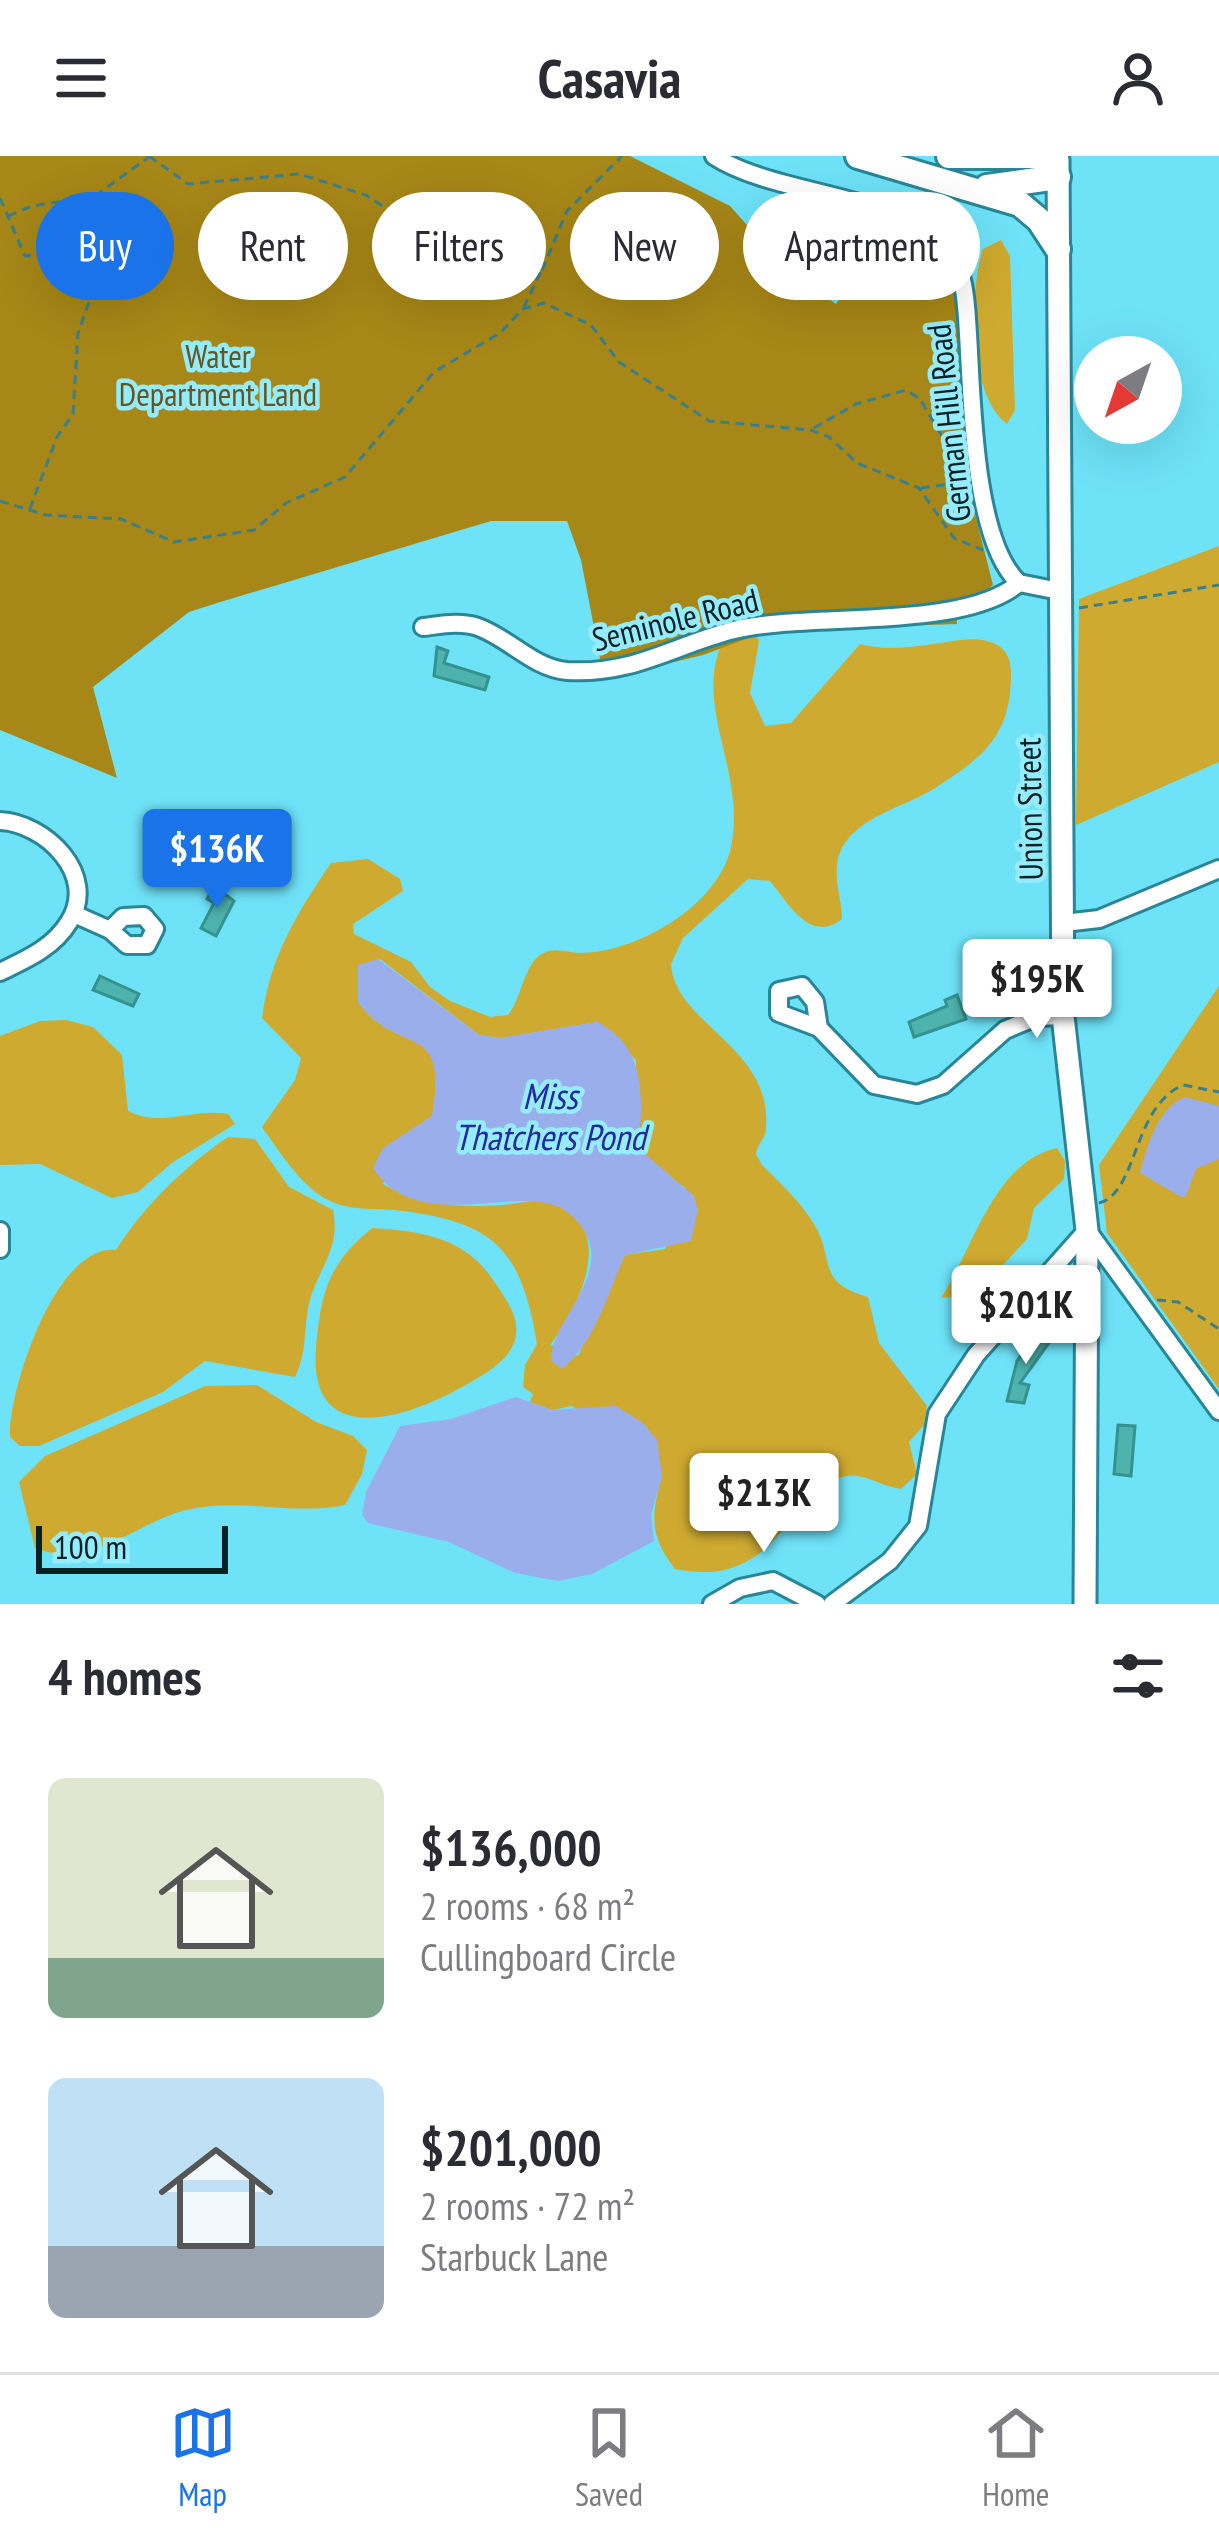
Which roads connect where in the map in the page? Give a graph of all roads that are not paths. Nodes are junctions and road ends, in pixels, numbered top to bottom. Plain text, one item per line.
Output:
1 (715, 156) edge
2 (858, 156) edge
3 (949, 156) edge
4 (982, 156) edge
5 (1055, 163) edge
6 (973, 188) junction
7 (1058, 249) junction
8 (1019, 583) junction
9 (1060, 599) junction
10 (423, 627) dead end
11 (0, 821) edge
12 (1219, 869) edge
13 (74, 914) junction
14 (1064, 922) junction
15 (110, 930) dead end
16 (0, 972) edge
17 (1063, 1016) junction
18 (819, 1028) dead end
19 (1087, 1230) junction
20 (0, 1231) edge
21 (0, 1249) edge
22 (1219, 1411) edge
23 (712, 1604) edge
24 (817, 1604) edge
25 (832, 1604) edge
26 (1085, 1604) edge

1 - 8 street, German Hill Road
2 - 6 highway
3 - 4 highway
4 - 5 highway
5 - 6 highway
5 - 7 main road, Union Street
6 - 7 highway
7 - 9 main road, Union Street
8 - 9 street
8 - 10 street, Seminole Road
9 - 14 main road, Union Street
11 - 13 street
12 - 14 street
13 - 15 street
13 - 16 street
14 - 17 main road, Union Street
17 - 18 street
17 - 19 main road, Union Street
19 - 22 street
19 - 25 street
19 - 26 main road, Union Street
20 - 21 street
23 - 24 street

